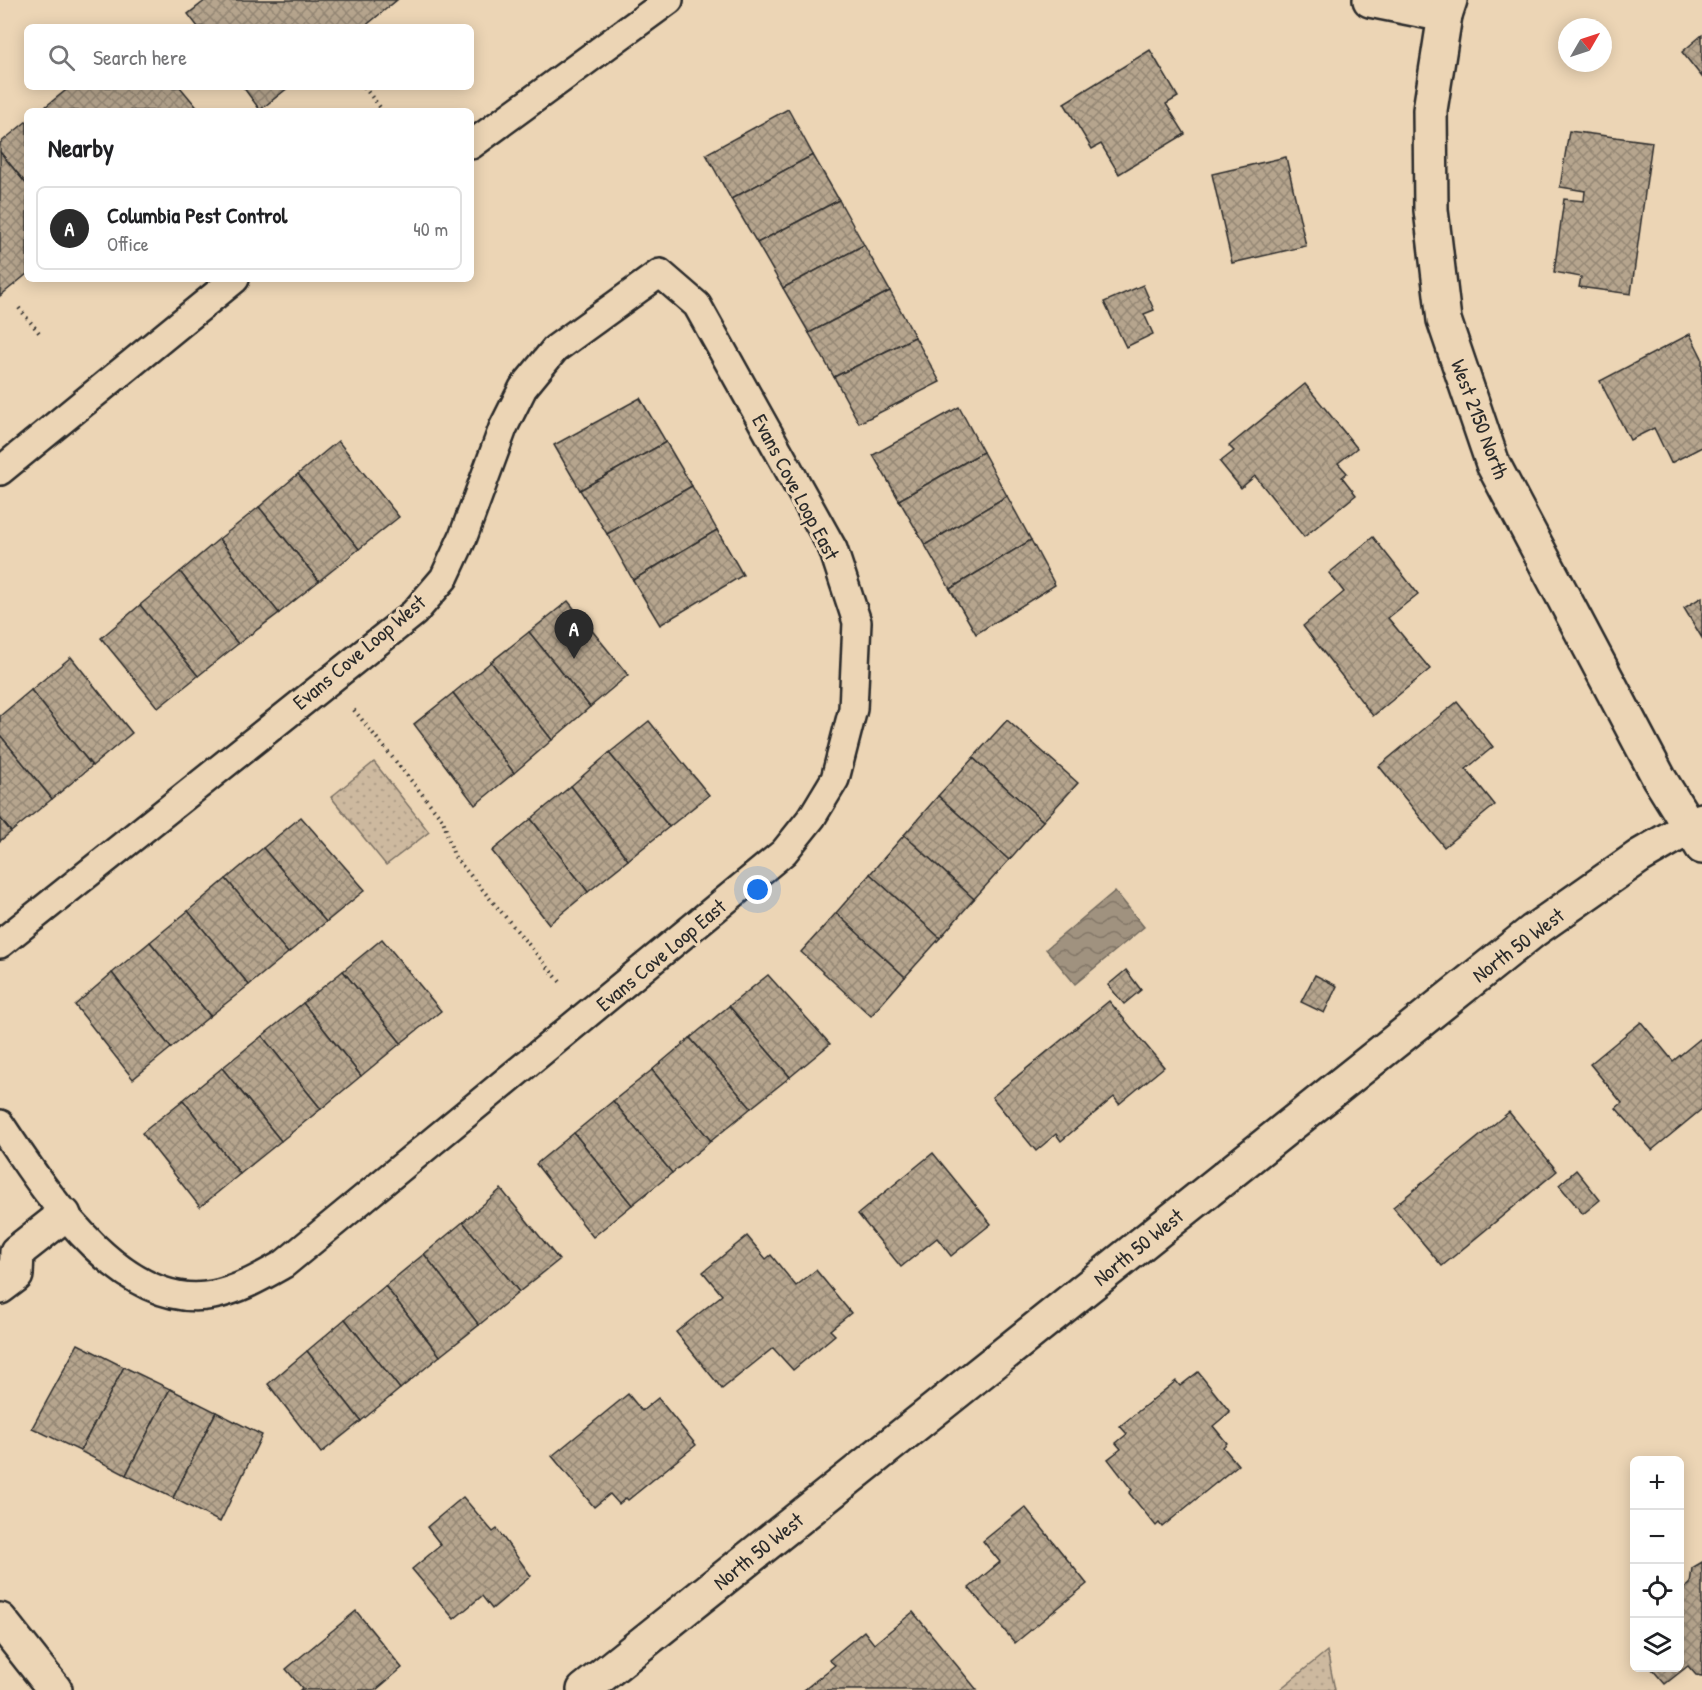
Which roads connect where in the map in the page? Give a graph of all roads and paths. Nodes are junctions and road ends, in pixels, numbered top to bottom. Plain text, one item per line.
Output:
1 (669, 0) edge
2 (1370, 0) edge
3 (1448, 8) edge
4 (366, 90) edge
5 (381, 108) edge
6 (474, 143) edge
7 (660, 273) joint
8 (231, 282) edge
9 (19, 308) dead end
10 (41, 335) dead end
11 (0, 471) edge
12 (352, 707) dead end
13 (1697, 832) edge
14 (0, 944) edge
15 (564, 987) dead end
16 (0, 1124) edge
17 (64, 1215) junction
18 (9, 1250) edge
19 (0, 1287) edge
20 (0, 1620) edge
21 (55, 1690) edge
22 (584, 1690) edge

1 - 6 lane
2 - 3 street, West 2150 North
3 - 13 street, West 2150 North
4 - 5 path
7 - 14 lane, Evans Cove Loop West
7 - 17 lane, Evans Cove Loop East
8 - 11 lane
9 - 10 path
12 - 15 path
13 - 22 street, North 50 West
16 - 17 lane
17 - 18 street
18 - 19 street
20 - 21 street

